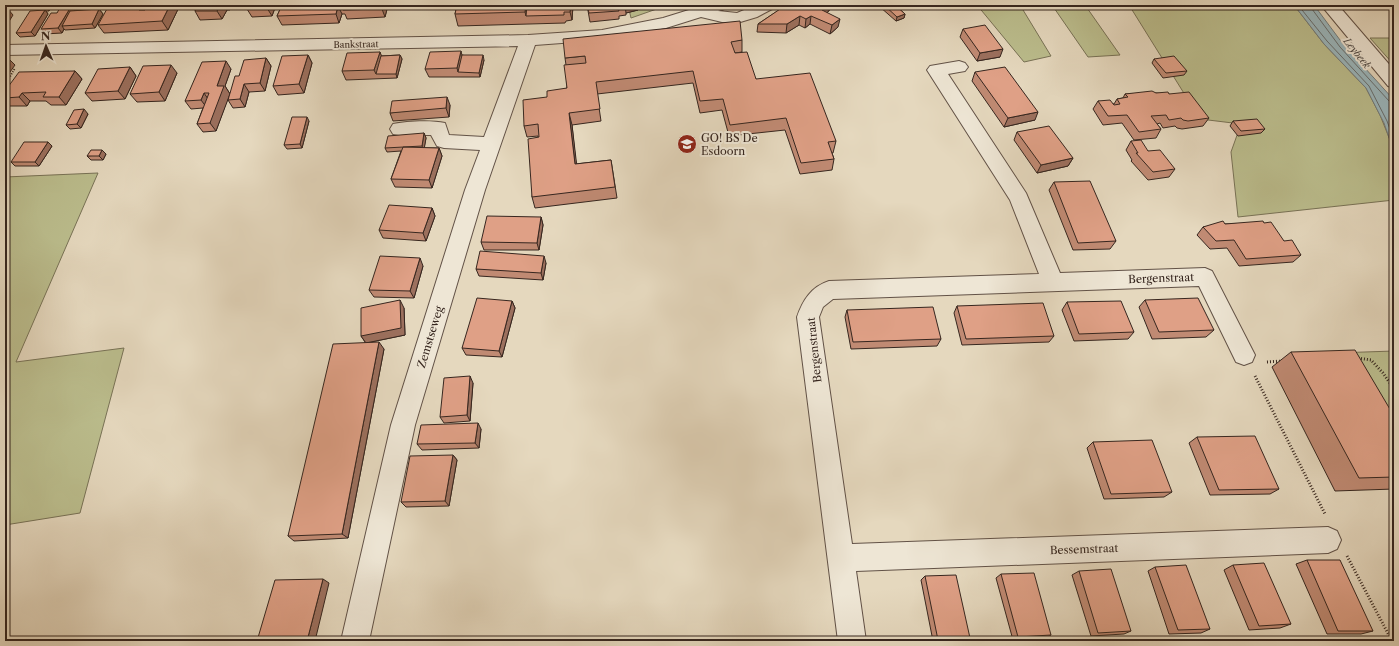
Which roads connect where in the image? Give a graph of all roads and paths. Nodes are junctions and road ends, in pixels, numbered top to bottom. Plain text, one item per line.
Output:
1 (721, 5) edge
2 (768, 5) edge
3 (1328, 5) edge
4 (703, 12) junction
5 (528, 40) junction
6 (5, 50) edge
7 (959, 67) dead end
8 (1394, 82) edge
9 (399, 129) dead end
10 (490, 144) junction
11 (1054, 282) junction
12 (1351, 357) edge
13 (1246, 359) junction
14 (1288, 361) dead end
15 (1394, 389) edge
16 (1333, 536) junction
17 (841, 558) junction
18 (355, 641) edge
19 (852, 641) edge
20 (1392, 641) edge

1 - 4 street, Bankstraat
2 - 4 street
3 - 8 street
4 - 5 street, Bankstraat
5 - 6 street, Bankstraat
5 - 10 street, Zemstseweg
7 - 11 street
9 - 10 street
10 - 18 street, Zemstseweg
11 - 13 street, Bergenstraat
11 - 17 street, Bergenstraat
12 - 15 path
13 - 14 path
13 - 16 path
16 - 17 street, Bessemstraat
16 - 20 path
17 - 19 street, Bergenstraat

